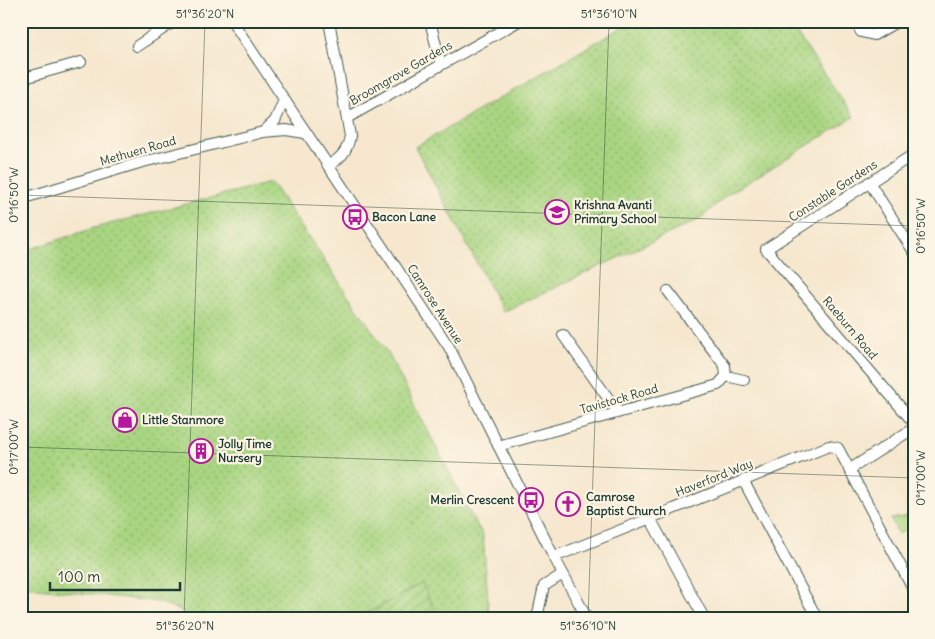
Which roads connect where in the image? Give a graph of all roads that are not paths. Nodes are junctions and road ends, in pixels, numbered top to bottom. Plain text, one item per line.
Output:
1 (175, 21) edge
2 (232, 21) edge
3 (329, 21) edge
4 (430, 21) edge
5 (519, 21) edge
6 (855, 21) edge
7 (898, 21) edge
8 (907, 21) edge
9 (914, 32) edge
10 (137, 46) dead end
11 (81, 62) dead end
12 (441, 64) junction
13 (21, 79) edge
14 (284, 100) junction
15 (347, 118) junction
16 (263, 132) junction
17 (305, 133) junction
18 (914, 154) edge
19 (328, 166) junction
20 (870, 182) junction
21 (21, 199) edge
22 (766, 249) joint
23 (914, 252) edge
24 (668, 291) dead end
25 (563, 335) dead end
26 (726, 376) junction
27 (744, 380) dead end
28 (618, 412) junction
29 (914, 423) edge
30 (914, 428) edge
31 (498, 446) junction
32 (849, 470) junction
33 (743, 480) junction
34 (650, 518) junction
35 (554, 557) junction
36 (563, 574) junction
37 (914, 591) edge
38 (537, 618) edge
39 (587, 618) edge
40 (704, 618) edge
41 (817, 618) edge

1 - 10 street
2 - 14 street, Camrose Avenue
3 - 15 street
4 - 12 street
5 - 12 street, Broomgrove Gardens
6 - 7 street
8 - 9 street
11 - 13 street
12 - 15 street, Broomgrove Gardens
14 - 16 street
14 - 17 street, Camrose Avenue
15 - 19 street
16 - 17 street, Methuen Road
16 - 21 street, Methuen Road
17 - 19 street, Camrose Avenue
18 - 20 street, Constable Gardens
19 - 31 street, Camrose Avenue
20 - 22 street, Constable Gardens
20 - 23 street
22 - 29 street, Raeburn Road
24 - 26 street
25 - 28 street
26 - 27 street
26 - 28 street, Tavistock Road
28 - 31 street, Tavistock Road
30 - 32 street
31 - 35 street, Camrose Avenue
32 - 33 street, Haverford Way
32 - 37 street
33 - 34 street, Haverford Way
33 - 41 street
34 - 35 street, Haverford Way
34 - 40 street
35 - 36 street, Camrose Avenue
36 - 38 street
36 - 39 street, Camrose Avenue

